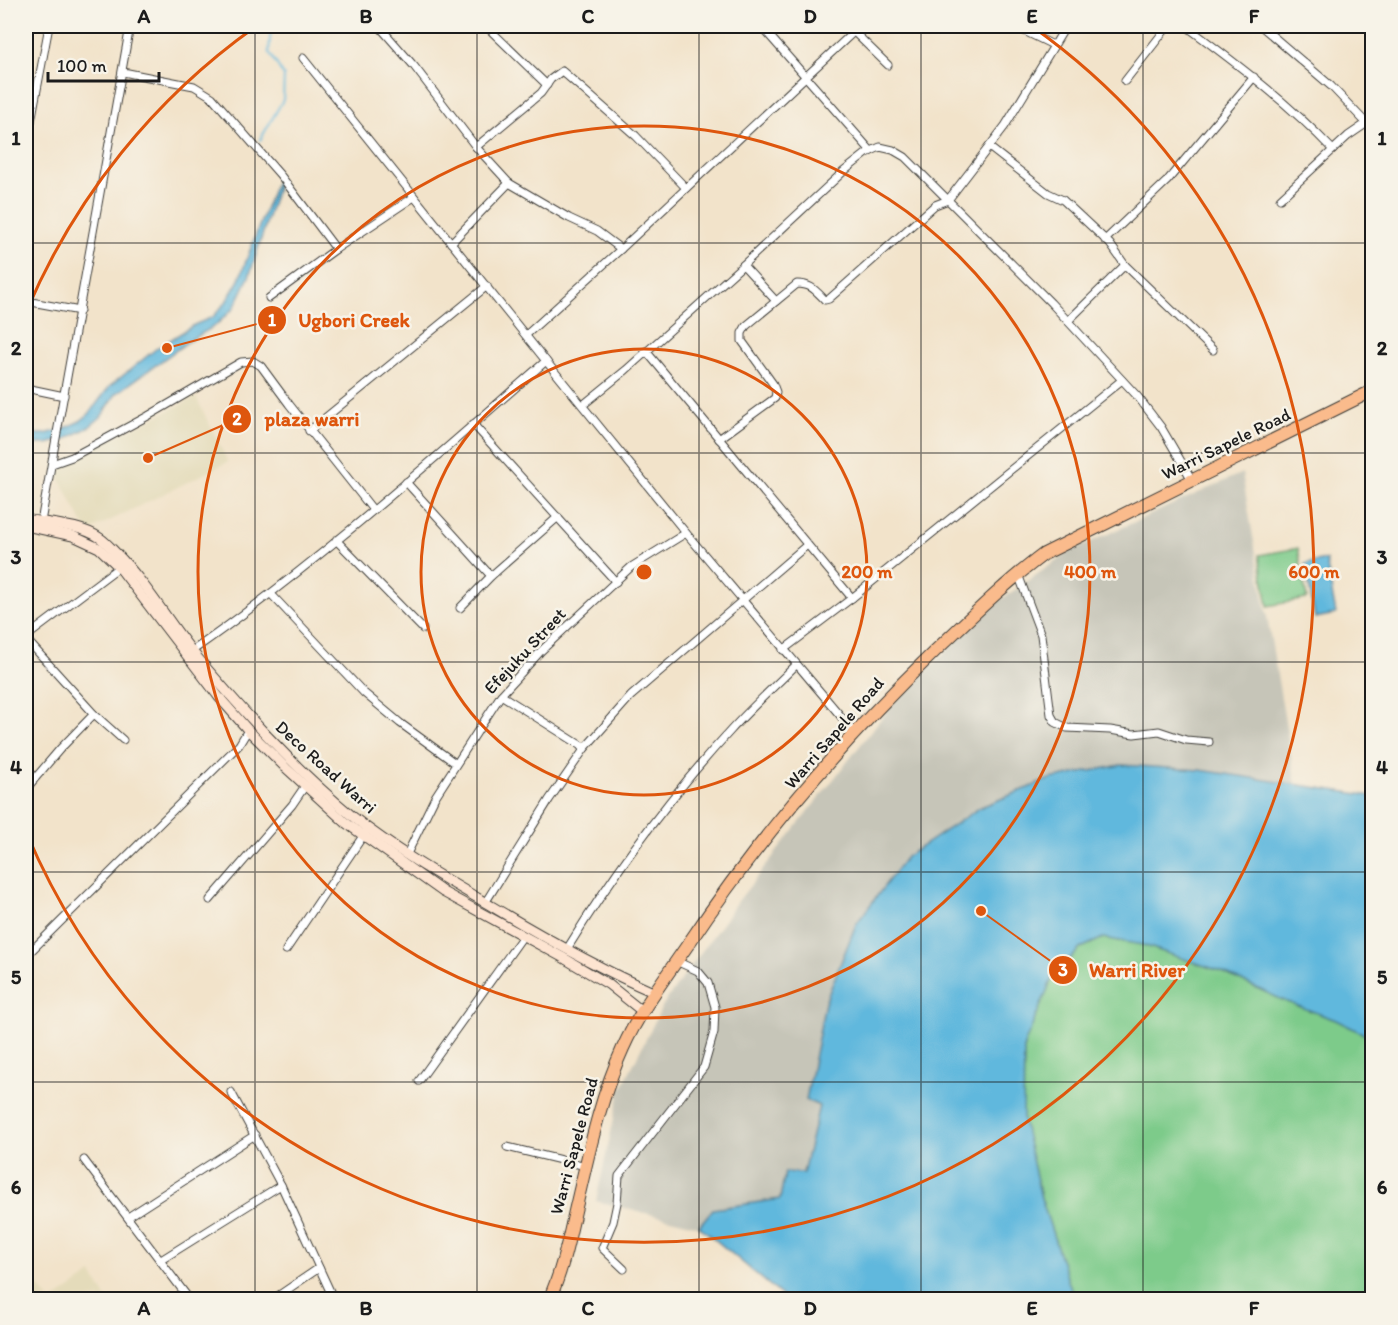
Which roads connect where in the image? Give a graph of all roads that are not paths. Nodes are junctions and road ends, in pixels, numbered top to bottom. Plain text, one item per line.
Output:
1 (49, 26) edge
2 (130, 26) edge
3 (379, 26) edge
4 (486, 26) edge
5 (761, 26) edge
6 (860, 26) edge
7 (1014, 26) edge
8 (1066, 26) edge
9 (1168, 26) edge
10 (1186, 26) edge
11 (1262, 26) edge
12 (851, 28) edge
13 (1053, 45) junction
14 (303, 58) dead end
15 (888, 65) dead end
16 (123, 72) junction
17 (806, 76) junction
18 (1254, 77) junction
19 (1125, 81) dead end
20 (547, 86) junction
21 (1370, 126) edge
22 (476, 147) junction
23 (989, 147) junction
24 (26, 148) edge
25 (1333, 150) junction
26 (871, 151) junction
27 (509, 183) junction
28 (686, 189) junction
29 (414, 197) junction
30 (948, 200) junction
31 (1280, 200) dead end
32 (1106, 240) junction
33 (451, 243) junction
34 (336, 249) junction
35 (621, 249) junction
36 (743, 265) junction
37 (1125, 265) junction
38 (487, 286) junction
39 (269, 298) dead end
40 (26, 301) edge
41 (776, 301) junction
42 (80, 311) junction
43 (1068, 321) junction
44 (526, 335) junction
45 (1213, 350) dead end
46 (646, 351) junction
47 (546, 361) junction
48 (1122, 380) junction
49 (26, 388) edge
50 (1372, 392) edge
51 (64, 396) junction
52 (583, 405) junction
53 (473, 424) junction
54 (309, 431) junction
55 (719, 439) junction
56 (52, 464) junction
57 (1192, 480) junction
58 (406, 482) junction
59 (373, 510) junction
60 (558, 517) junction
61 (26, 519) edge
62 (40, 522) junction
63 (26, 526) edge
64 (686, 533) junction
65 (336, 540) junction
66 (807, 545) junction
67 (119, 567) junction
68 (1018, 574) junction
69 (491, 576) junction
70 (616, 582) junction
71 (271, 594) junction
72 (852, 598) junction
73 (742, 601) junction
74 (460, 608) dead end
75 (423, 629) dead end
76 (26, 638) edge
77 (783, 650) junction
78 (192, 651) junction
79 (796, 665) junction
80 (501, 695) junction
81 (94, 714) junction
82 (248, 730) junction
83 (855, 733) junction
84 (123, 741) dead end
85 (1209, 742) dead end
86 (585, 747) junction
87 (455, 763) junction
88 (305, 786) junction
89 (26, 789) edge
90 (366, 832) junction
91 (406, 854) junction
92 (210, 900) dead end
93 (485, 903) junction
94 (523, 936) junction
95 (567, 949) junction
96 (286, 950) dead end
97 (26, 956) edge
98 (676, 961) junction
99 (653, 992) junction
100 (643, 1012) junction
101 (419, 1082) dead end
102 (231, 1092) dead end
103 (255, 1135) junction
104 (507, 1147) dead end
105 (84, 1160) dead end
106 (586, 1166) junction
107 (281, 1185) junction
108 (128, 1217) junction
109 (161, 1260) junction
110 (319, 1268) junction
111 (624, 1269) dead end
112 (190, 1299) edge
113 (272, 1299) edge
114 (334, 1299) edge
115 (549, 1299) edge

1 - 24 street
2 - 16 street
3 - 22 street
4 - 20 street
5 - 17 street
6 - 12 street
7 - 13 street
8 - 13 street
9 - 19 street
10 - 18 street
11 - 21 street
12 - 15 street
12 - 17 street
13 - 23 street
14 - 29 street
16 - 34 street
16 - 42 street
17 - 26 street
17 - 28 street
18 - 25 street
18 - 32 street
20 - 22 street
20 - 28 street
21 - 25 street
22 - 27 street
23 - 30 street
23 - 32 street
25 - 31 street
26 - 30 street
26 - 36 street
27 - 33 street
27 - 35 street
28 - 35 street
29 - 33 street
29 - 34 street
30 - 41 street
30 - 43 street
32 - 37 street
33 - 38 street
34 - 39 street
35 - 44 street
36 - 41 street
36 - 46 street
37 - 43 street
37 - 45 street
38 - 44 street
38 - 54 street
40 - 42 street
41 - 55 street
42 - 51 street
43 - 48 street
44 - 47 street
46 - 52 street
46 - 55 street
47 - 52 street
47 - 53 street
48 - 57 street
48 - 72 street
49 - 51 street
50 - 57 highway, Warri Sapele Road
51 - 56 street
52 - 64 street
53 - 58 street
53 - 60 street
54 - 56 street
54 - 59 street
55 - 66 street
56 - 62 street
57 - 68 highway, Warri Sapele Road
58 - 59 street
58 - 69 street
59 - 65 street
60 - 69 street
60 - 70 street
61 - 62 main road, Deco Road Warri
62 - 78 main road, Deco Road Warri
63 - 67 main road, Deco Road Warri
64 - 70 street, Efejuku Street
64 - 73 street
65 - 71 street
65 - 75 street
66 - 72 street
66 - 73 street
67 - 76 street
67 - 82 main road, Deco Road Warri
68 - 83 highway, Warri Sapele Road
68 - 85 street
69 - 74 street
70 - 80 street, Efejuku Street
71 - 78 street
71 - 87 street
72 - 77 street
73 - 77 street
73 - 86 street
76 - 81 street
77 - 79 street
78 - 90 main road, Deco Road Warri
79 - 83 street
79 - 95 street
80 - 86 street
80 - 87 street, Efejuku Street
81 - 84 street
81 - 89 street
82 - 88 main road, Deco Road Warri
82 - 97 street
83 - 98 highway, Warri Sapele Road
86 - 93 street
87 - 91 street, Efejuku Street
88 - 90 main road, Deco Road Warri
88 - 92 street
90 - 91 main road, Deco Road Warri
90 - 94 main road, Deco Road Warri
90 - 96 street
91 - 93 main road, Deco Road Warri
93 - 95 main road, Deco Road Warri
94 - 100 main road, Deco Road Warri
94 - 101 street
95 - 99 main road, Deco Road Warri
98 - 99 highway, Warri Sapele Road
98 - 111 street
99 - 100 highway, Warri Sapele Road
100 - 106 highway, Warri Sapele Road
102 - 103 street
103 - 107 street
103 - 108 street
104 - 106 street
105 - 108 street
106 - 115 highway, Warri Sapele Road
107 - 109 street
107 - 110 street
108 - 109 street
109 - 112 street
110 - 113 street
110 - 114 street

